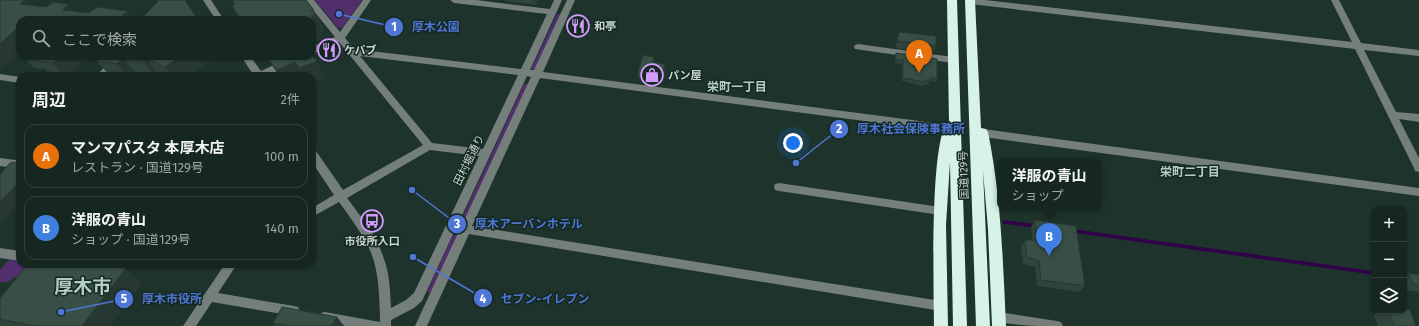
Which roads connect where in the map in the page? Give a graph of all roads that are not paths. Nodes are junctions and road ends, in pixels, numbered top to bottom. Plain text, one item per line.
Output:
1 (310, 0) edge
2 (367, 0) edge
3 (454, 0) edge
4 (558, 0) edge
5 (571, 0) edge
6 (952, 0) edge
7 (970, 0) edge
8 (1335, 0) edge
9 (209, 1) edge
10 (553, 12) junction
11 (218, 16) edge
12 (340, 38) junction
13 (1358, 46) junction
14 (858, 47) dead end
15 (316, 49) edge
16 (352, 52) junction
17 (1419, 53) edge
18 (116, 60) edge
19 (248, 60) edge
20 (293, 60) edge
21 (953, 60) junction
22 (105, 72) edge
23 (256, 72) edge
24 (267, 72) edge
25 (524, 74) junction
26 (537, 74) junction
27 (0, 77) edge
28 (16, 79) edge
29 (1392, 115) junction
30 (1419, 118) edge
31 (953, 129) junction
32 (979, 132) junction
33 (429, 146) junction
34 (486, 153) junction
35 (316, 160) edge
36 (0, 162) edge
37 (16, 163) edge
38 (16, 165) edge
39 (1419, 168) edge
40 (0, 182) edge
41 (779, 187) dead end
42 (1419, 192) edge
43 (342, 198) junction
44 (316, 211) edge
45 (940, 211) junction
46 (450, 228) junction
47 (466, 230) junction
48 (0, 253) edge
49 (16, 255) edge
50 (228, 268) edge
51 (209, 296) junction
52 (941, 306) junction
53 (999, 321) edge
54 (386, 322) edge
55 (189, 326) edge
56 (376, 326) edge
57 (421, 326) edge
58 (941, 326) edge
59 (960, 326) edge
60 (984, 326) edge
61 (1057, 326) edge

1 - 12 street
2 - 12 street
3 - 10 street
4 - 10 street, 田村堀通り
5 - 26 street
6 - 21 highway
7 - 13 street
7 - 32 highway
8 - 13 street
9 - 11 street
10 - 25 street, 田村堀通り
12 - 15 street
12 - 16 street
13 - 17 street
13 - 29 street
14 - 21 street
16 - 25 street
16 - 33 street
18 - 22 street
19 - 23 street
20 - 24 street
21 - 31 highway
25 - 26 street
25 - 34 street, 田村堀通り
26 - 31 street
26 - 47 street
27 - 28 street
29 - 30 street
29 - 39 street
31 - 45 highway
31 - 59 highway, 国道129号
32 - 42 street
32 - 53 highway
32 - 60 highway, 国道129号
33 - 34 street
33 - 43 street
34 - 46 street, 田村堀通り
35 - 43 street
36 - 37 street
38 - 40 street
41 - 45 street
43 - 44 street
43 - 54 street
45 - 52 highway
46 - 47 street
46 - 54 street, 田村堀通り
47 - 52 street
47 - 57 street
48 - 49 street
50 - 51 street
51 - 55 street
51 - 56 street
52 - 58 highway
53 - 61 street

